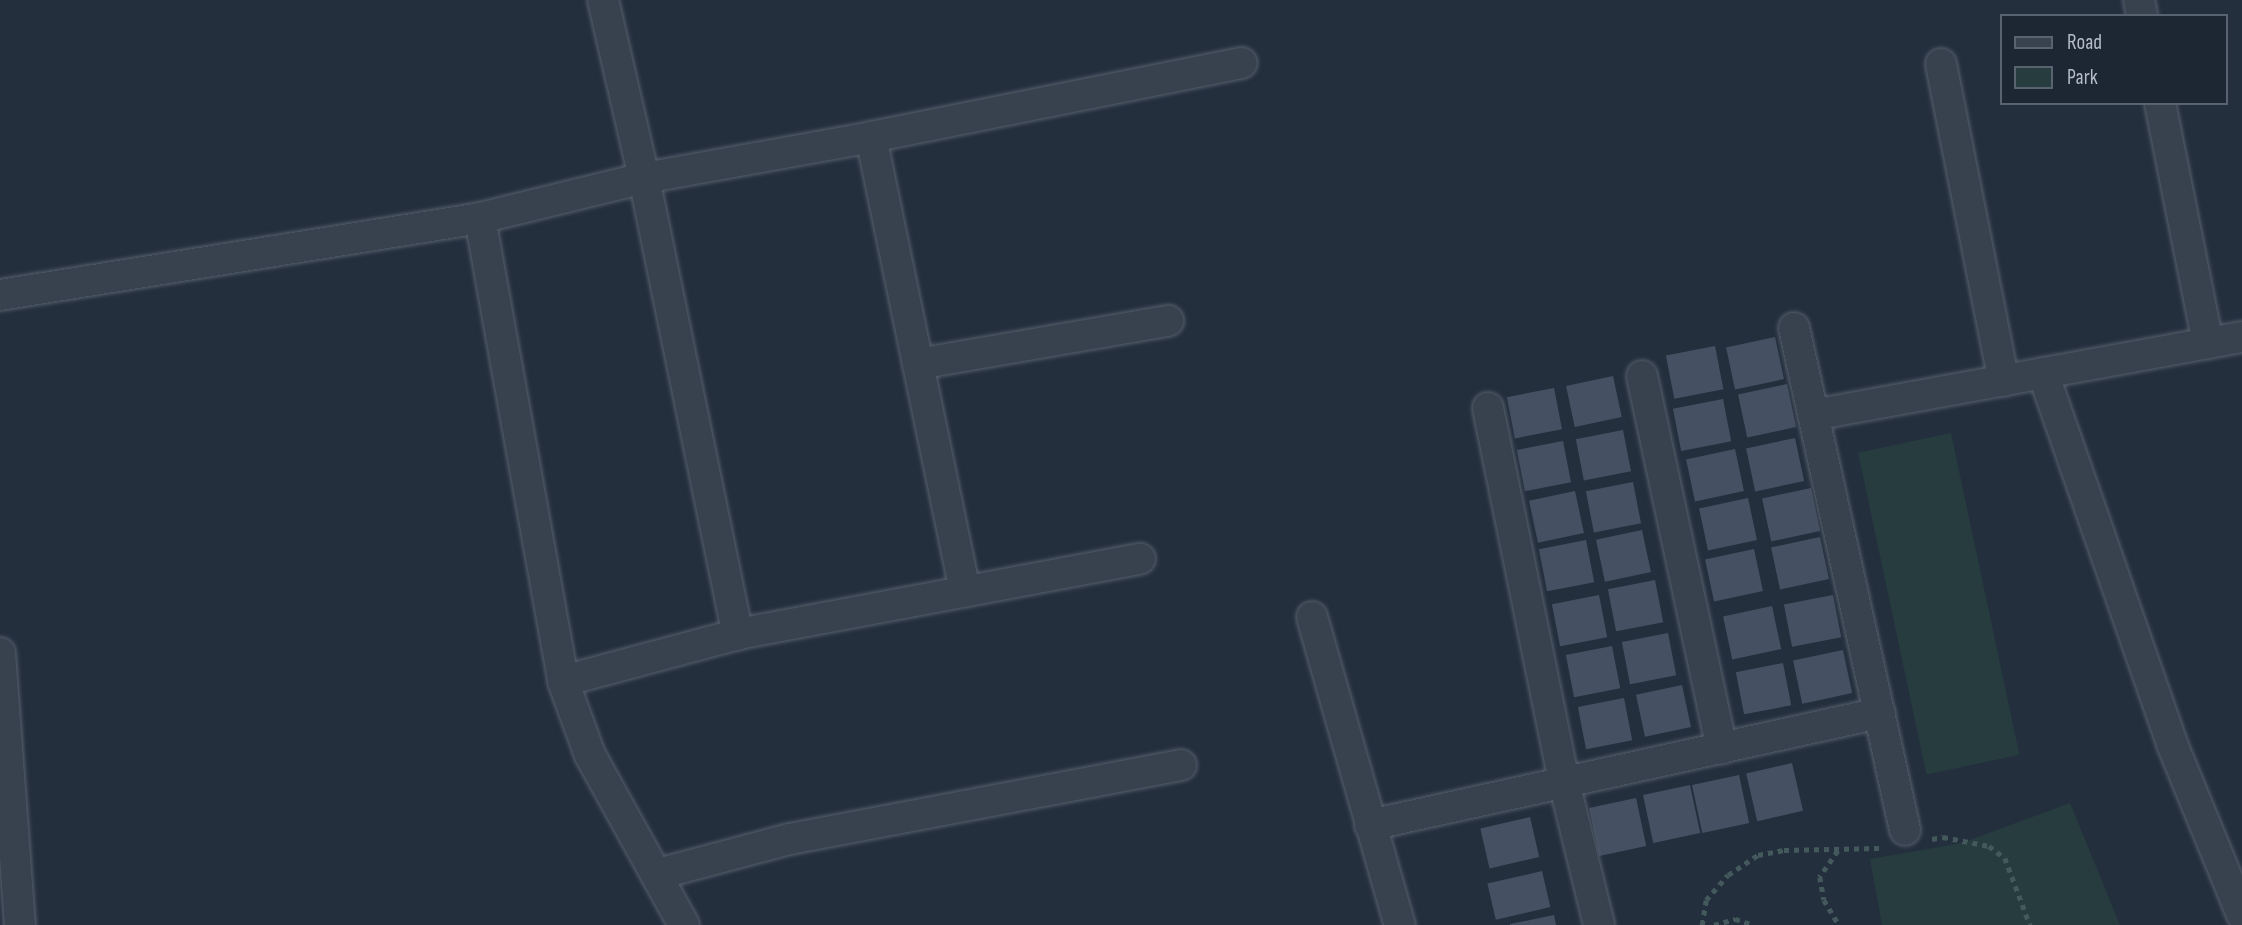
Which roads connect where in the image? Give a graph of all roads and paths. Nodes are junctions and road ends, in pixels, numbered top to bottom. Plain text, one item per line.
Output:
1 (603, 0) edge
2 (1242, 63) dead end
3 (1941, 64) dead end
4 (2160, 105) edge
5 (872, 137) junction
6 (644, 178) junction
7 (480, 218) junction
8 (0, 295) edge
9 (1168, 321) dead end
10 (1794, 328) dead end
11 (2242, 337) edge
12 (2208, 343) junction
13 (918, 364) junction
14 (2043, 373) junction
15 (1642, 376) dead end
16 (2004, 381) junction
17 (1488, 408) dead end
18 (1813, 415) junction
19 (1140, 559) dead end
20 (965, 591) junction
21 (1312, 617) dead end
22 (738, 634) junction
23 (0, 653) edge
24 (564, 681) junction
25 (1880, 713) junction
26 (1721, 748) junction
27 (1181, 765) dead end
28 (1563, 782) junction
29 (1370, 825) junction
30 (1908, 839) junction
31 (1839, 850) junction
32 (658, 874) junction
33 (2242, 915) edge
34 (20, 925) edge
35 (684, 925) edge
36 (1400, 925) edge
37 (1599, 925) edge
38 (1702, 925) edge
39 (1714, 925) edge
40 (1753, 925) edge
41 (1839, 925) edge
42 (2031, 925) edge

1 - 6 street
2 - 5 street
3 - 16 street
4 - 12 street
5 - 6 street
5 - 13 street
6 - 7 street
6 - 22 street
7 - 8 street
7 - 24 street
9 - 13 street
10 - 18 street
11 - 12 street
12 - 14 street
13 - 20 street
14 - 16 street
14 - 33 street
15 - 26 street
16 - 18 street
17 - 28 street
18 - 25 street
19 - 20 street
20 - 22 street
21 - 29 street
22 - 24 street
23 - 34 street
24 - 32 street
25 - 26 street
25 - 30 street
26 - 28 street
27 - 32 street
28 - 29 street
28 - 37 street
29 - 36 street
30 - 31 path
30 - 42 path
31 - 38 path
31 - 41 path
32 - 35 street
39 - 40 path

